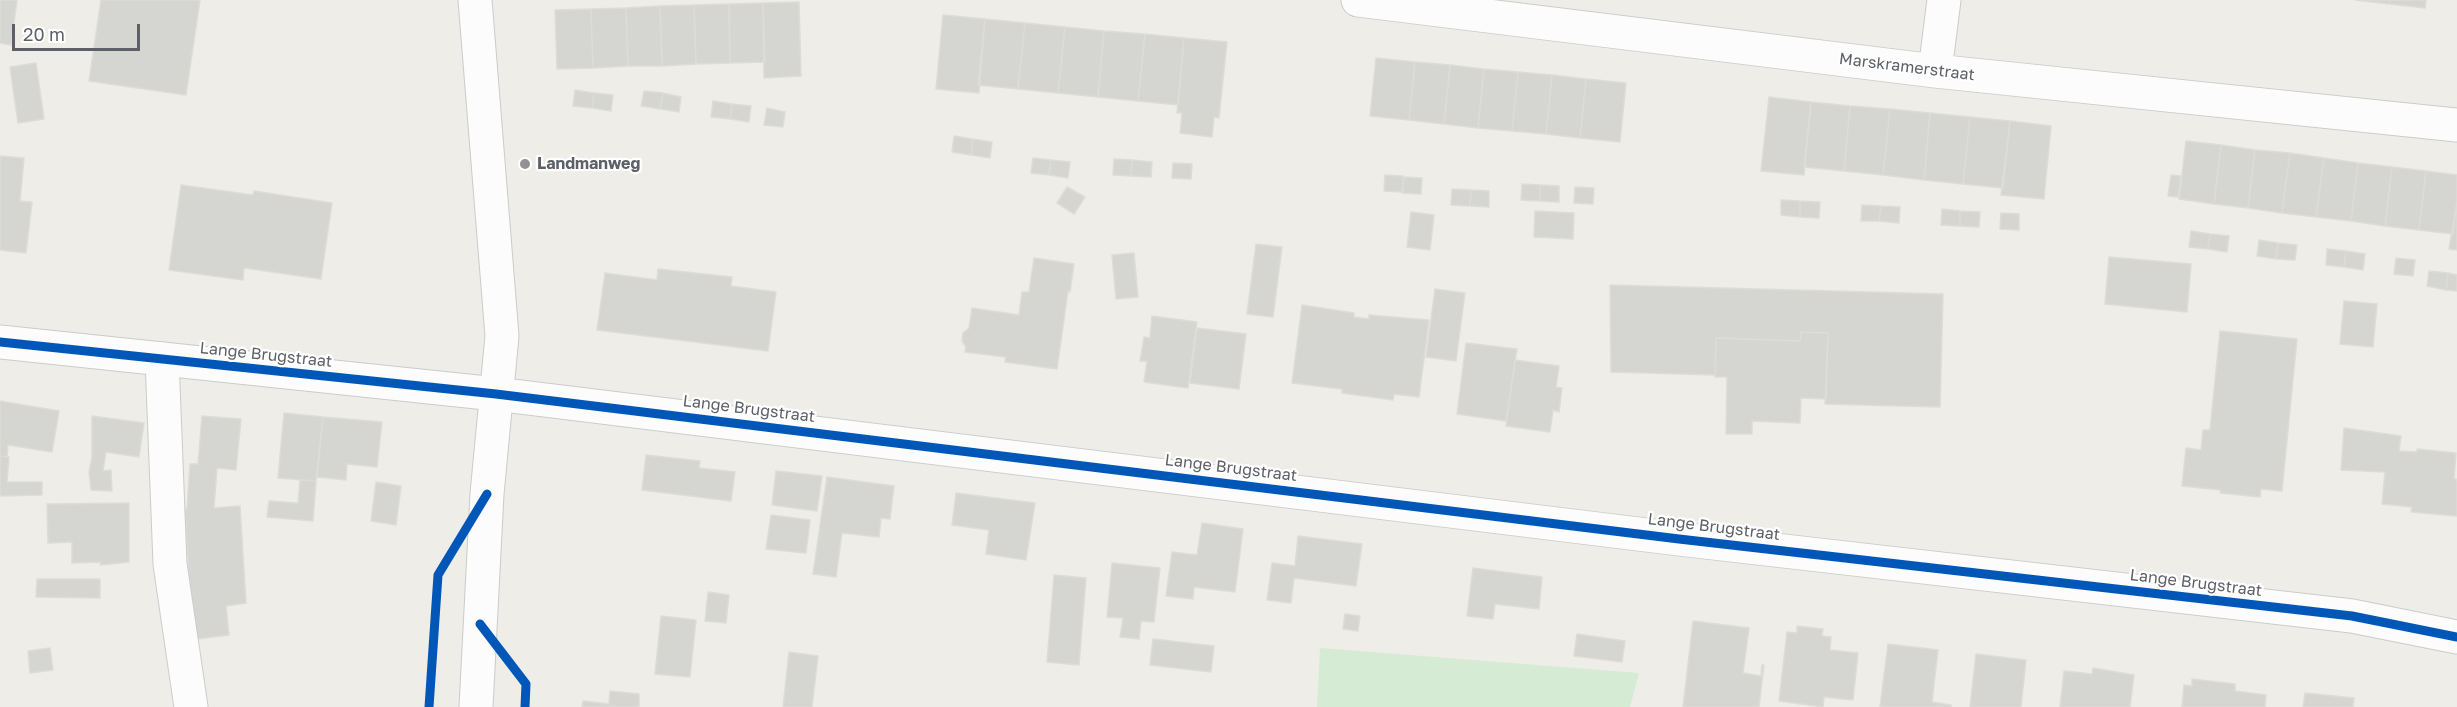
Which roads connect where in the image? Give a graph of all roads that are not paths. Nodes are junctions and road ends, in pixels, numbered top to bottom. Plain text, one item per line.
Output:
1 (475, 0) edge
2 (1358, 0) edge
3 (1944, 0) edge
4 (1935, 71) junction
5 (2457, 125) edge
6 (0, 342) edge
7 (162, 359) junction
8 (496, 394) junction
9 (2457, 637) edge
10 (192, 707) edge
11 (476, 707) edge

1 - 8 street
2 - 4 street, Marskramerstraat
3 - 4 street
4 - 5 street, Marskramerstraat
6 - 7 street, Lange Brugstraat
7 - 8 street, Lange Brugstraat
7 - 10 street
8 - 9 street, Lange Brugstraat
8 - 11 street

